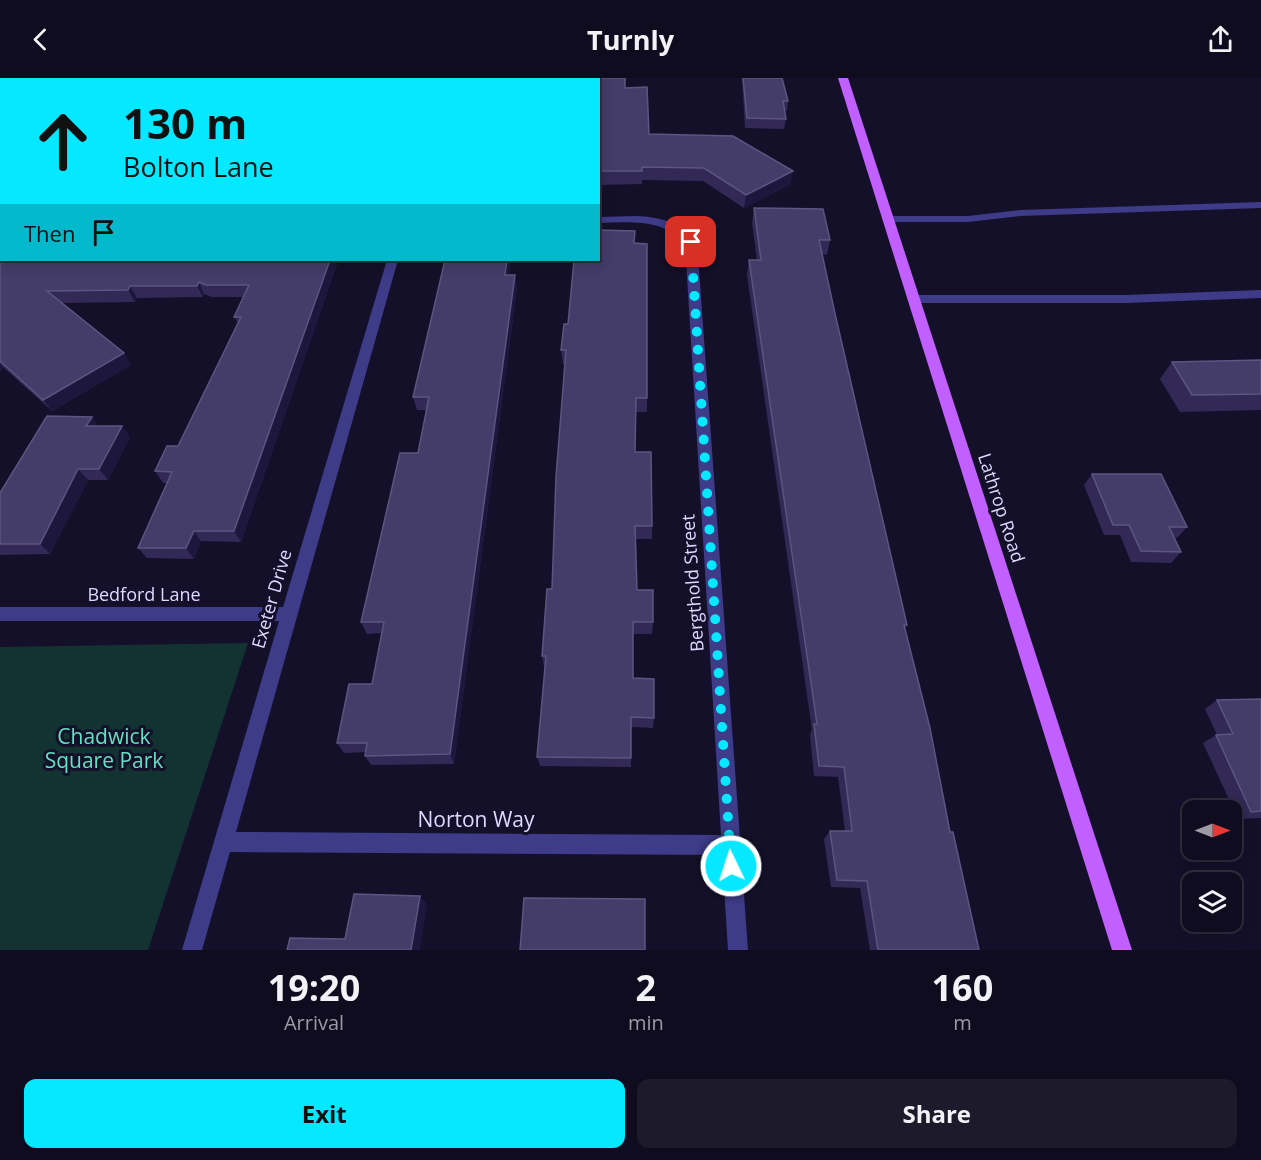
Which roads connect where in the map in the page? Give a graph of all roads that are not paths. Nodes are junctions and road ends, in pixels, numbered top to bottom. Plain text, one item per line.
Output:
1 (843, 78) edge
2 (1261, 205) edge
3 (887, 219) junction
4 (600, 220) edge
5 (392, 261) edge
6 (1261, 294) edge
7 (913, 299) junction
8 (0, 614) edge
9 (288, 614) junction
10 (223, 842) junction
11 (729, 845) junction
12 (192, 950) edge
13 (738, 950) edge
14 (1122, 950) edge

1 - 3 main road, Lathrop Road
2 - 3 street
3 - 7 main road, Lathrop Road
4 - 11 street, Bergthold Street
5 - 9 street, Exeter Drive
6 - 7 street
7 - 14 main road, Lathrop Road
8 - 9 street, Bedford Lane
9 - 10 street, Exeter Drive
10 - 11 street, Norton Way
10 - 12 street, Exeter Drive
11 - 13 street, Bergthold Street

